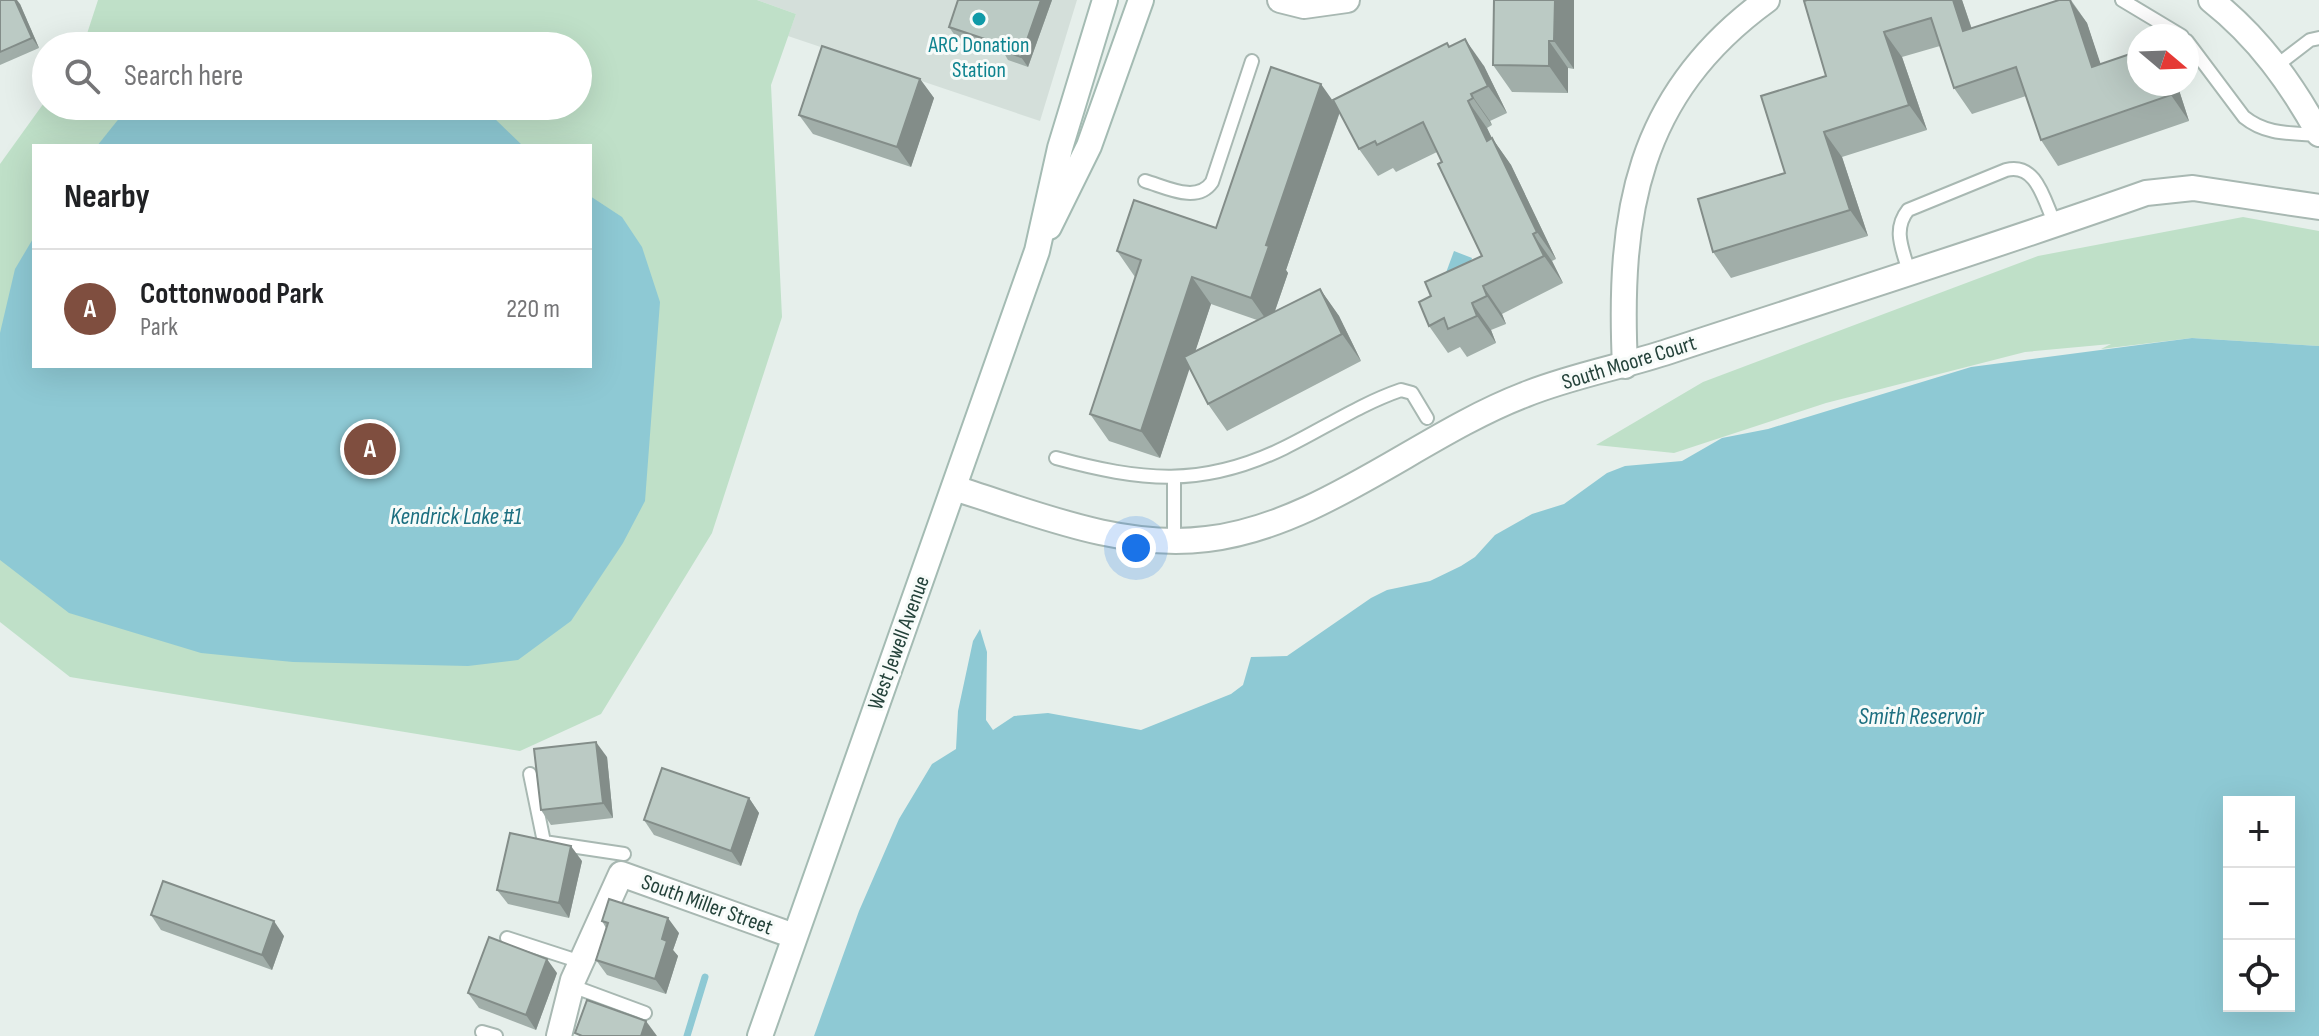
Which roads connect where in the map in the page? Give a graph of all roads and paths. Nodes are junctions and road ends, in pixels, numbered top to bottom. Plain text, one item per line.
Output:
1 (1105, 0) edge
2 (1141, 0) edge
3 (1280, 0) edge
4 (1347, 0) edge
5 (1767, 0) edge
6 (2122, 0) edge
7 (2211, 0) edge
8 (2162, 24) edge
9 (2319, 38) edge
10 (2199, 57) edge
11 (1252, 61) dead end
12 (2276, 66) junction
13 (2319, 135) edge
14 (1145, 181) dead end
15 (2319, 207) edge
16 (2055, 224) junction
17 (1037, 251) junction
18 (1909, 272) junction
19 (1625, 366) junction
20 (1427, 418) dead end
21 (1056, 458) dead end
22 (1174, 477) junction
23 (954, 488) junction
24 (1174, 541) junction
25 (530, 774) dead end
26 (623, 864) junction
27 (794, 936) junction
28 (507, 938) dead end
29 (581, 962) junction
30 (572, 986) junction
31 (645, 1013) dead end
32 (482, 1032) dead end
33 (496, 1036) edge
34 (559, 1036) edge
35 (760, 1036) edge

1 - 17 street, West Jewell Avenue
2 - 17 street, West Jewell Avenue
3 - 4 street
5 - 19 street
6 - 8 lane
7 - 12 street
9 - 12 lane
10 - 13 lane
11 - 14 lane
12 - 13 street
15 - 16 street, South Moore Court
16 - 18 street, South Moore Court
16 - 18 lane
17 - 23 street, West Jewell Avenue
18 - 19 street, South Moore Court
19 - 24 street, South Moore Court
20 - 22 lane
21 - 22 lane
22 - 24 lane
23 - 24 street, South Moore Court
23 - 27 street, West Jewell Avenue
25 - 26 lane
26 - 27 street, South Miller Street
26 - 29 street
27 - 35 street, West Jewell Avenue
28 - 29 lane
29 - 30 street
30 - 31 lane
30 - 34 street
32 - 33 lane

